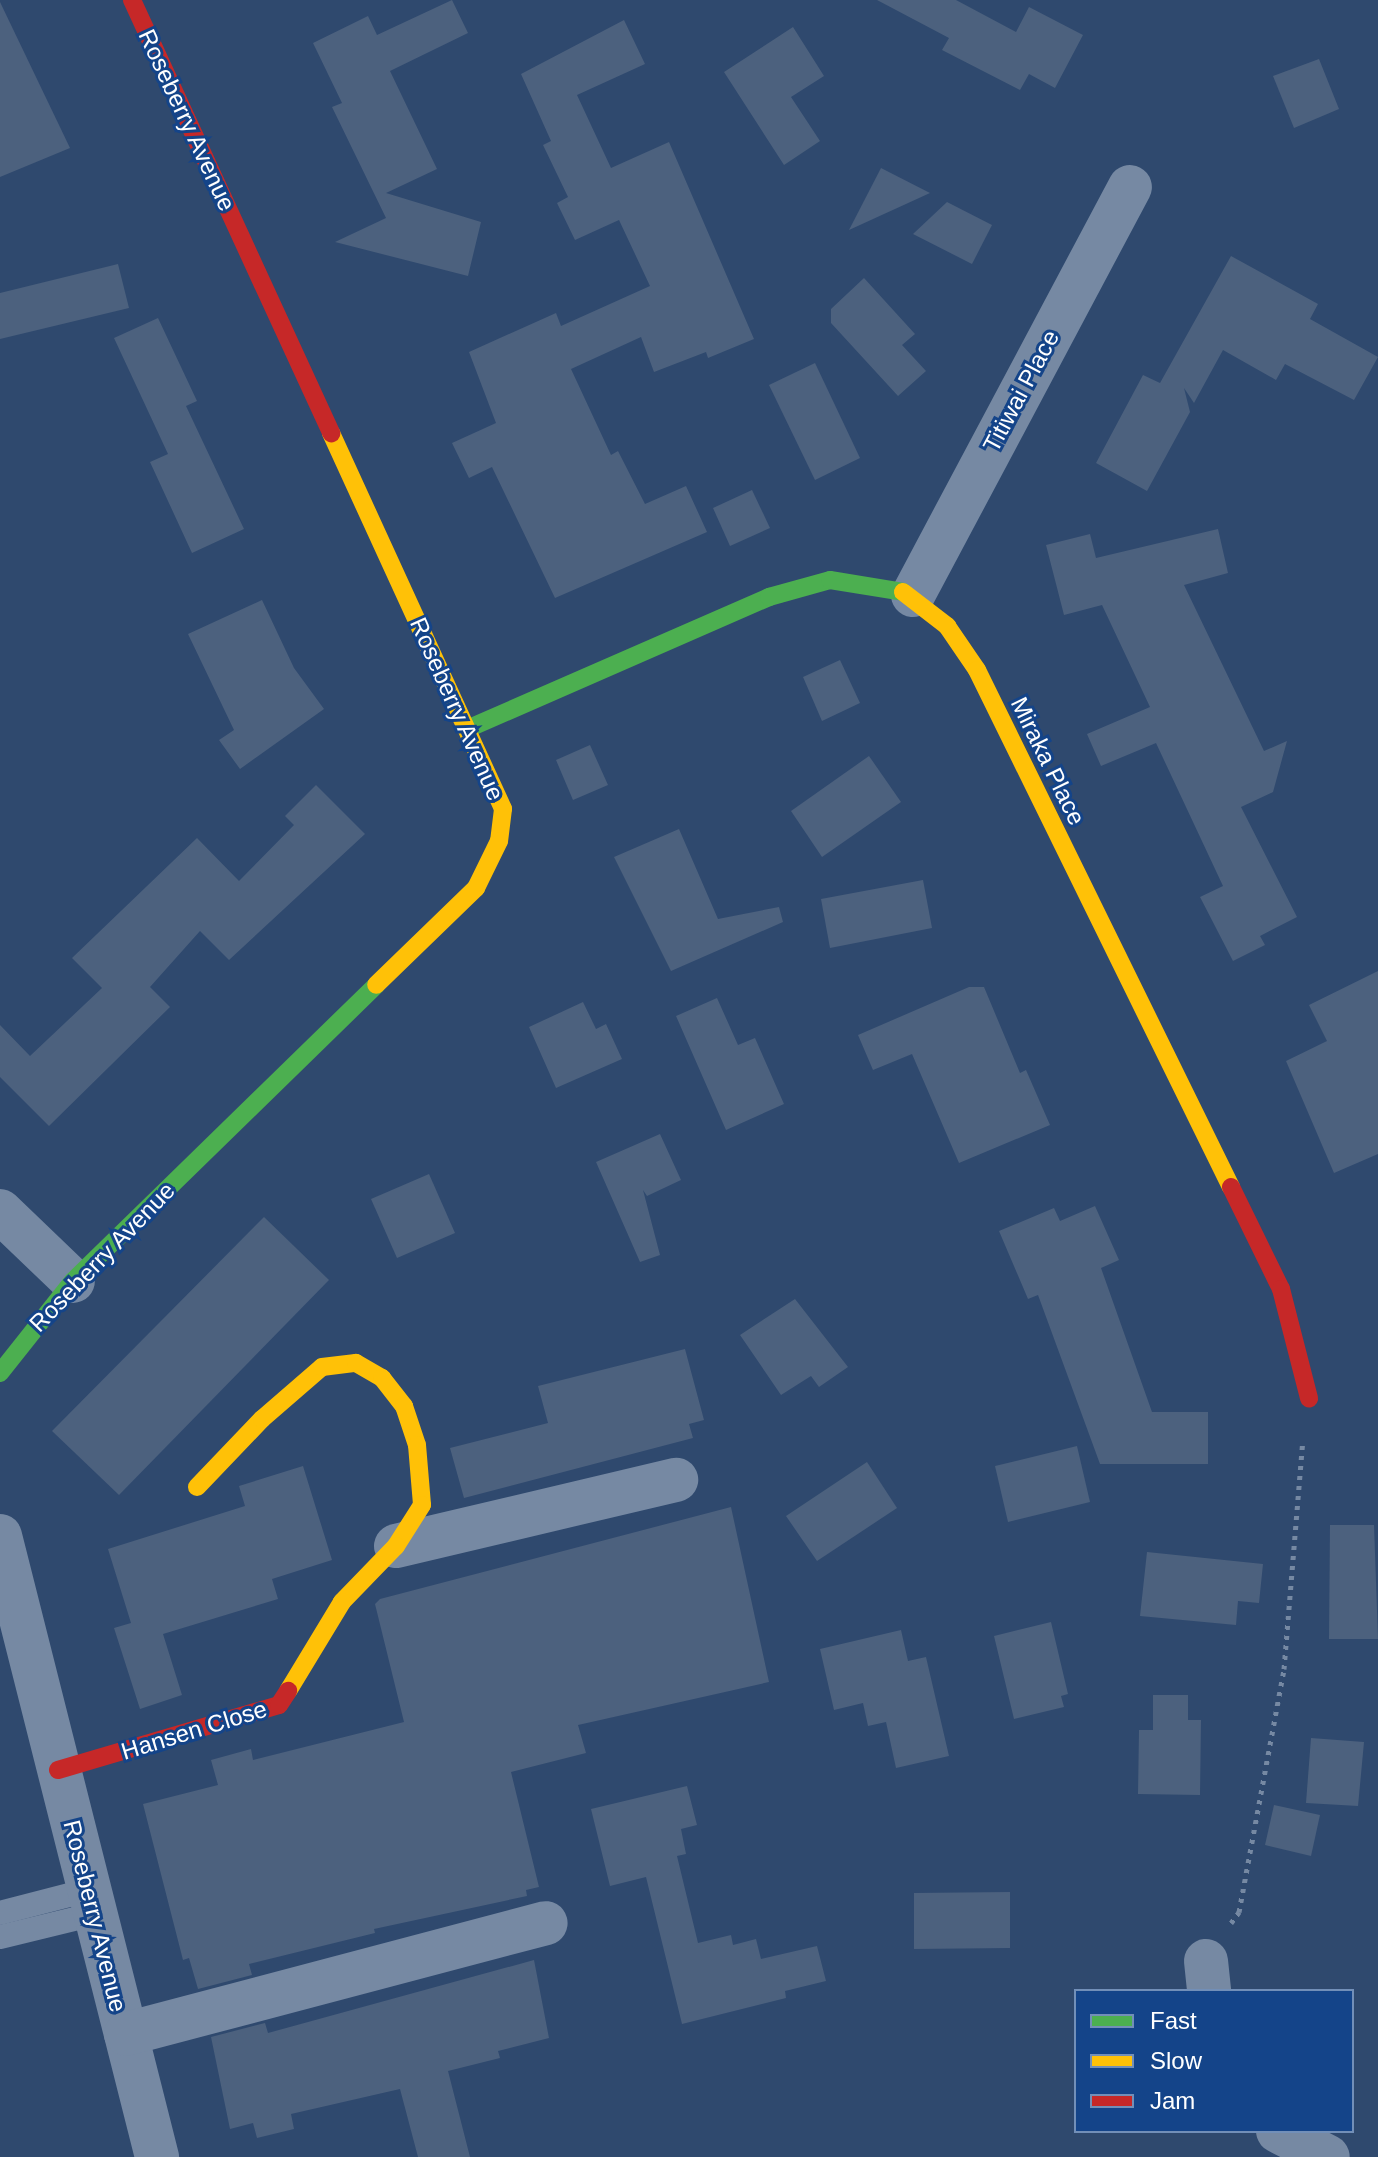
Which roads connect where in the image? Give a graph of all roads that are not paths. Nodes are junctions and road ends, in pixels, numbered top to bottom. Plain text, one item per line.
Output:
1 (132, 0) edge
2 (1130, 187) dead end
3 (913, 595) junction
4 (467, 729) junction
5 (0, 1211) edge
6 (73, 1281) junction
7 (0, 1373) edge
8 (1309, 1398) road end
9 (676, 1480) dead end
10 (197, 1487) dead end
11 (0, 1536) edge
12 (396, 1546) junction
13 (58, 1770) junction
14 (91, 1902) junction
15 (0, 1913) edge
16 (546, 1923) dead end
17 (0, 1937) edge
18 (126, 2034) junction
19 (1282, 2133) edge
20 (157, 2157) edge
21 (1328, 2157) edge

1 - 4 street, Roseberry Avenue
2 - 3 street, Titiwai Place
3 - 4 street, Miraka Place
3 - 8 street, Miraka Place
4 - 6 street, Roseberry Avenue
5 - 6 street
6 - 7 street, Roseberry Avenue
9 - 12 street
10 - 12 street, Hansen Close
11 - 13 street, Roseberry Avenue
12 - 13 street, Hansen Close
13 - 14 street, Roseberry Avenue
14 - 15 lane
14 - 17 lane
14 - 18 street, Roseberry Avenue
16 - 18 street
18 - 20 street, Roseberry Avenue
19 - 21 street

